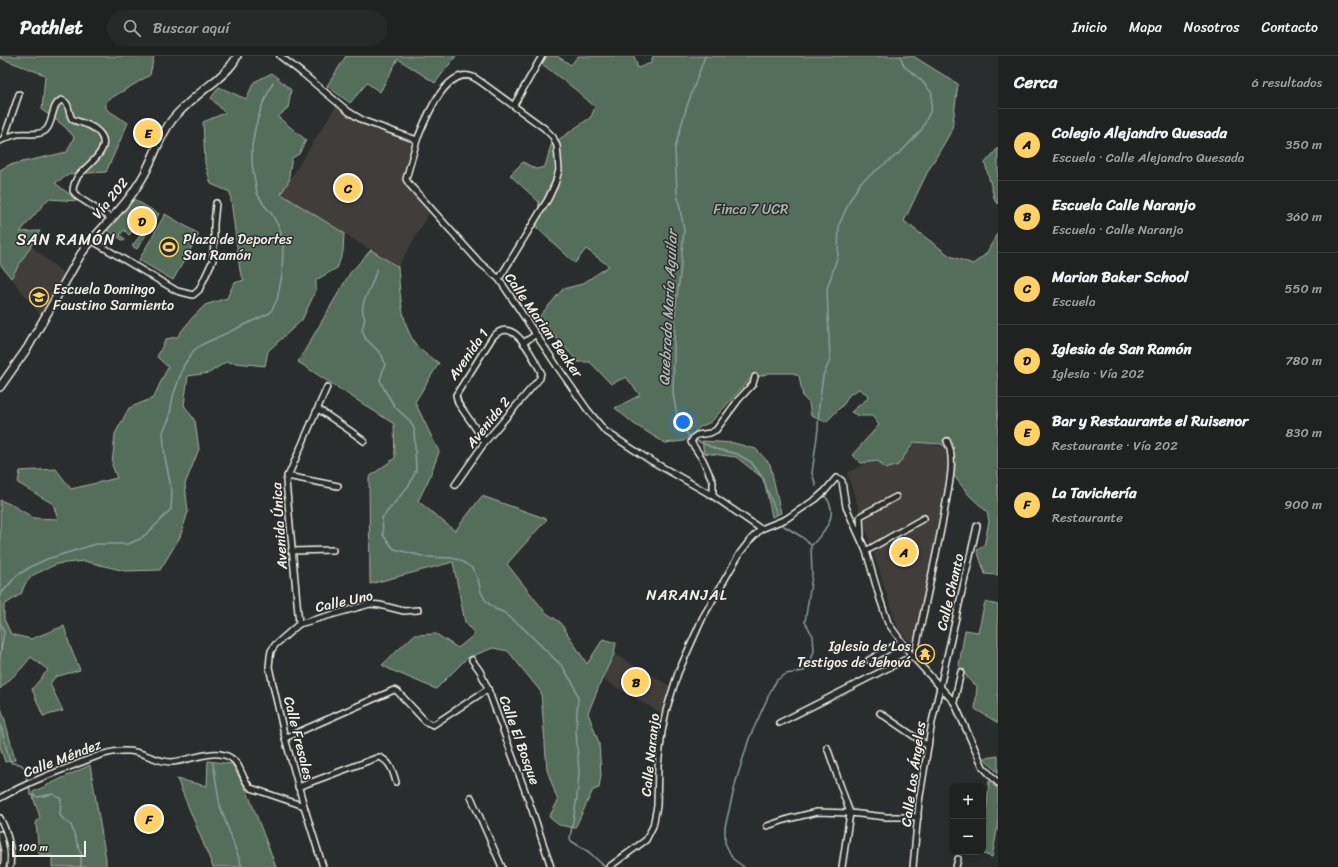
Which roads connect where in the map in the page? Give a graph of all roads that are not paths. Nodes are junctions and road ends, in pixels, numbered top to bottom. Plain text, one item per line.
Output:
1 (237, 56) edge
2 (280, 56) edge
3 (542, 56) edge
4 (19, 94) dead end
5 (514, 105) junction
6 (2, 140) edge
7 (417, 140) junction
8 (216, 203) dead end
9 (111, 218) junction
10 (91, 240) junction
11 (499, 279) junction
12 (535, 335) junction
13 (523, 343) junction
14 (755, 377) dead end
15 (0, 387) edge
16 (327, 387) dead end
17 (318, 409) junction
18 (364, 441) dead end
19 (947, 441) dead end
20 (485, 442) junction
21 (287, 476) junction
22 (454, 485) dead end
23 (338, 486) dead end
24 (713, 496) junction
25 (896, 497) dead end
26 (924, 518) dead end
27 (977, 526) dead end
28 (762, 529) junction
29 (861, 539) junction
30 (333, 550) dead end
31 (291, 551) junction
32 (866, 551) junction
33 (418, 610) dead end
34 (299, 624) junction
35 (901, 642) junction
36 (913, 657) junction
37 (472, 660) dead end
38 (869, 660) dead end
39 (962, 672) dead end
40 (941, 686) junction
41 (488, 689) junction
42 (954, 702) junction
43 (880, 713) dead end
44 (779, 723) dead end
45 (285, 738) junction
46 (928, 746) junction
47 (827, 747) dead end
48 (396, 782) dead end
49 (998, 783) edge
50 (298, 787) junction
51 (471, 797) dead end
52 (0, 798) edge
53 (304, 806) junction
54 (850, 813) junction
55 (918, 817) junction
56 (0, 818) edge
57 (767, 826) dead end
58 (0, 834) edge
59 (958, 859) dead end
60 (3, 867) edge
61 (10, 867) edge
62 (323, 867) edge
63 (502, 867) edge
64 (551, 867) edge
65 (609, 867) edge
66 (842, 867) edge
67 (913, 867) edge
68 (956, 867) edge

1 - 9 main road, Vía 202
2 - 7 street
3 - 5 street
4 - 6 street
5 - 7 street
5 - 11 street
6 - 9 street
7 - 11 street, Calle Marian Beaker
8 - 10 street
9 - 10 main road, Vía 202
10 - 15 main road, Vía 202
11 - 12 street, Calle Marian Beaker
12 - 13 street
12 - 24 street, Calle Marian Beaker
13 - 20 street, Avenida 2
13 - 20 street, Avenida 1
14 - 24 street
16 - 17 street, Avenida Única
17 - 18 street
17 - 21 street, Avenida Única
19 - 36 street
20 - 22 street, Avenida 2
21 - 23 street
21 - 31 street, Avenida Única
24 - 28 street, Calle Marian Beaker
25 - 29 street
26 - 32 street
27 - 40 street, Calle Chanto
28 - 29 street
28 - 65 street, Calle Naranjo
29 - 32 street
30 - 31 street
31 - 34 street, Avenida Única
32 - 35 street
33 - 34 street, Calle Uno
34 - 45 street, Calle Fresales
35 - 36 street
35 - 38 street
36 - 40 street
36 - 44 street
37 - 41 street
39 - 42 street
40 - 42 street
40 - 46 street, Calle Los Ángeles
41 - 45 street, Calle El Bosque
41 - 64 street, Calle El Bosque
42 - 49 street
43 - 46 street
45 - 50 street, Calle Fresales
46 - 55 street, Calle Los Ángeles
47 - 54 street
48 - 50 street
50 - 53 street, Calle Fresales
51 - 63 street
52 - 53 street, Calle Méndez
53 - 62 street, Calle Fresales
54 - 55 street
54 - 57 street
54 - 66 street
55 - 67 street, Calle Los Ángeles
56 - 61 street
58 - 60 street
59 - 68 street

